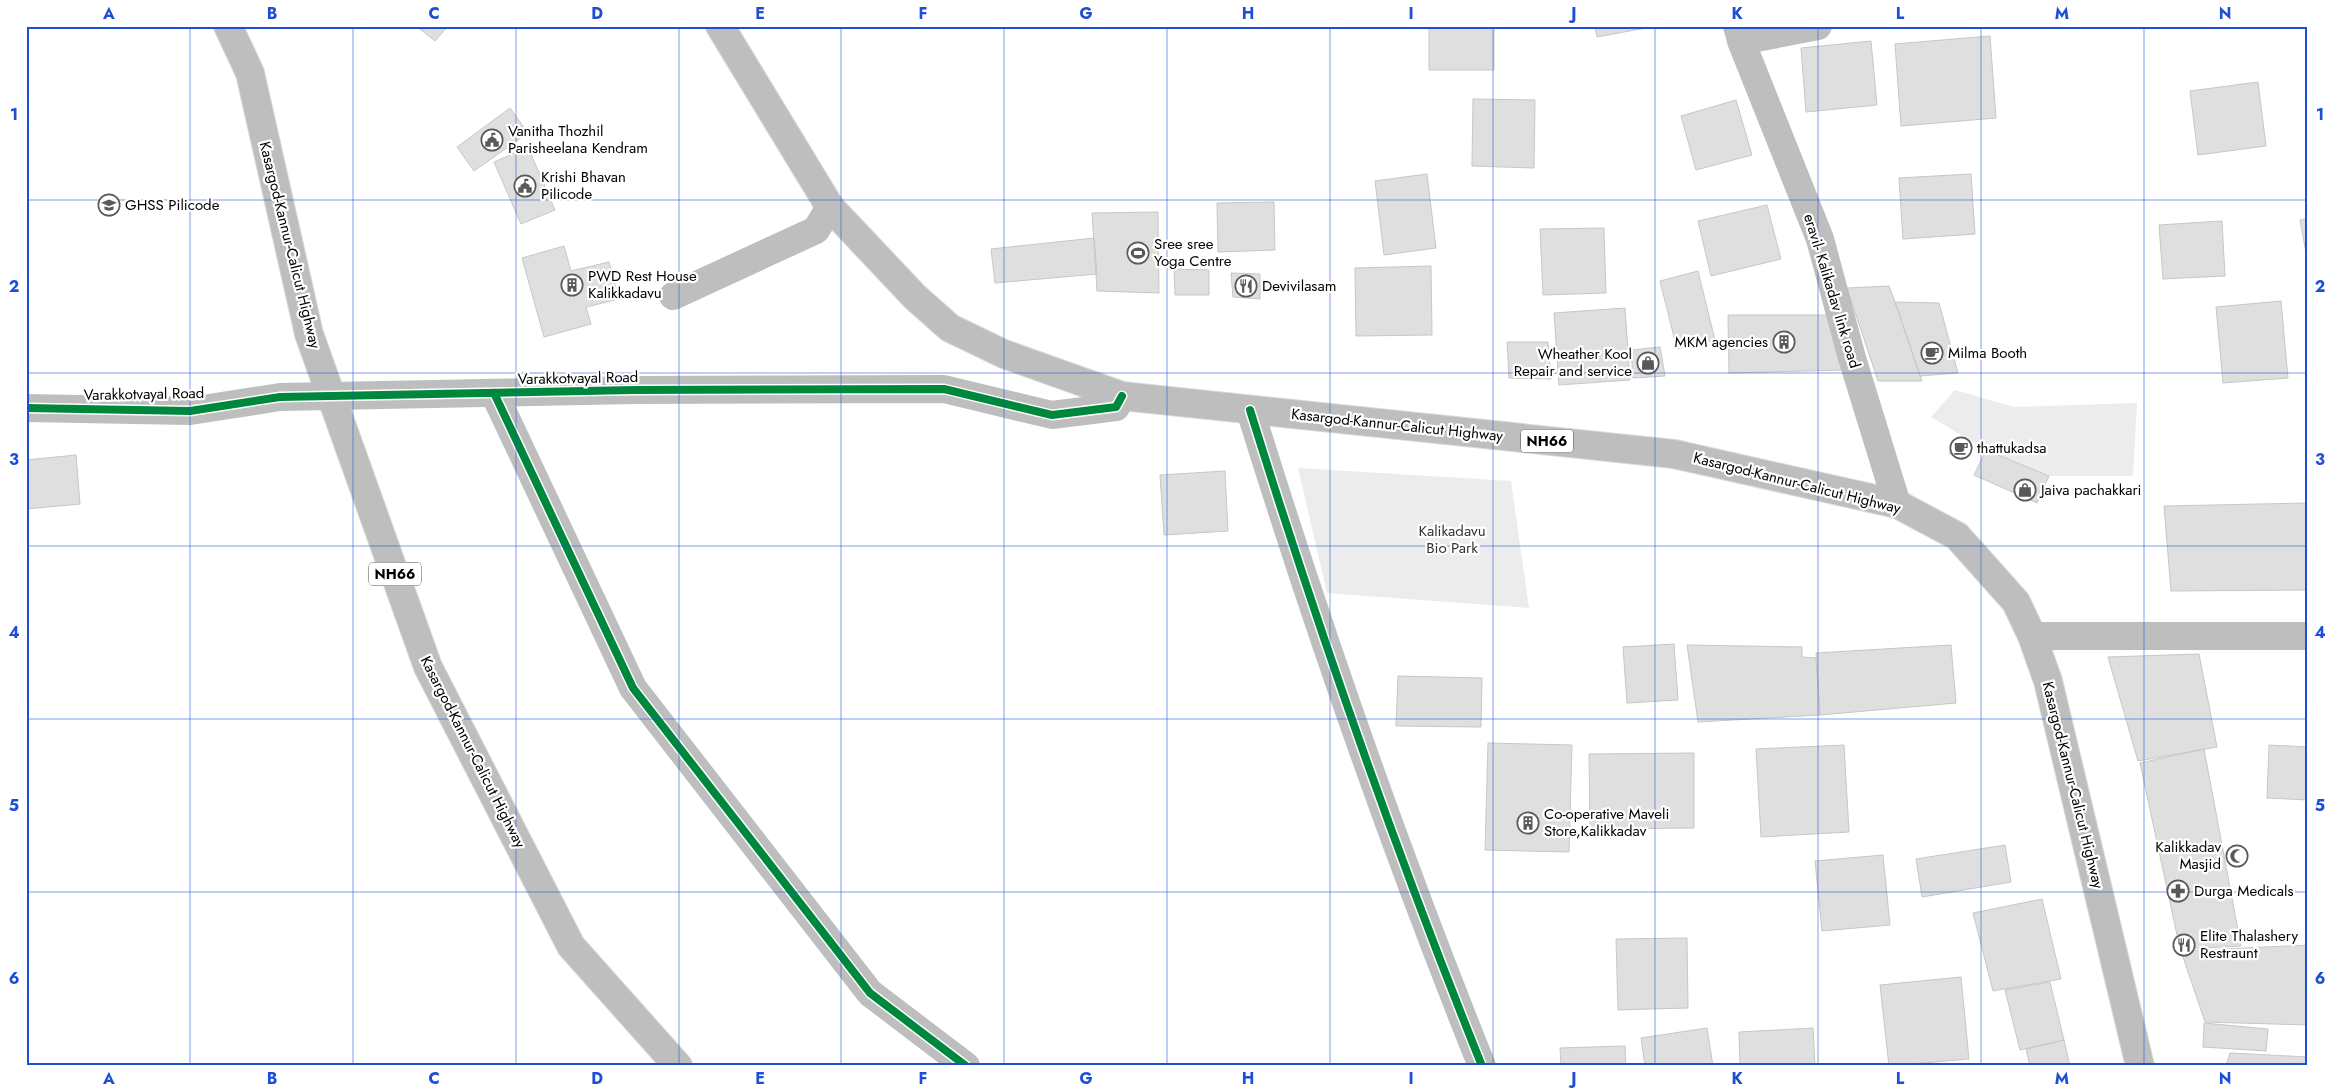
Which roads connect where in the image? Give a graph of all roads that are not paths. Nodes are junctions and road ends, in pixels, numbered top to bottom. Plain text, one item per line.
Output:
1 (228, 26) edge
2 (720, 26) edge
3 (1818, 26) edge
4 (1739, 33) edge
5 (830, 207) junction
6 (673, 296) dead end
7 (494, 393) junction
8 (332, 396) junction
9 (1122, 396) junction
10 (26, 408) edge
11 (1250, 410) junction
12 (1897, 504) junction
13 (2032, 636) junction
14 (2308, 636) edge
15 (678, 1066) edge
16 (966, 1066) edge
17 (1482, 1066) edge
18 (2140, 1066) edge

1 - 8 main road, Kasargod-Kannur-Calicut Highway / NH66
2 - 5 main road, Kasargod-Kannur-Calicut Highway / NH66
3 - 4 main road
4 - 12 main road, eravil- Kalikadav link road
5 - 6 main road
5 - 9 main road, Kasargod-Kannur-Calicut Highway / NH66
7 - 8 main road, Varakkotvayal Road
7 - 9 main road, Varakkotvayal Road
7 - 16 main road
8 - 10 main road, Varakkotvayal Road
8 - 15 main road, Kasargod-Kannur-Calicut Highway / NH66
9 - 11 main road, Kasargod-Kannur-Calicut Highway / NH66
11 - 12 main road, Kasargod-Kannur-Calicut Highway / NH66
11 - 17 main road
12 - 13 main road, Kasargod-Kannur-Calicut Highway / NH66
13 - 14 main road
13 - 18 main road, Kasargod-Kannur-Calicut Highway / NH66

